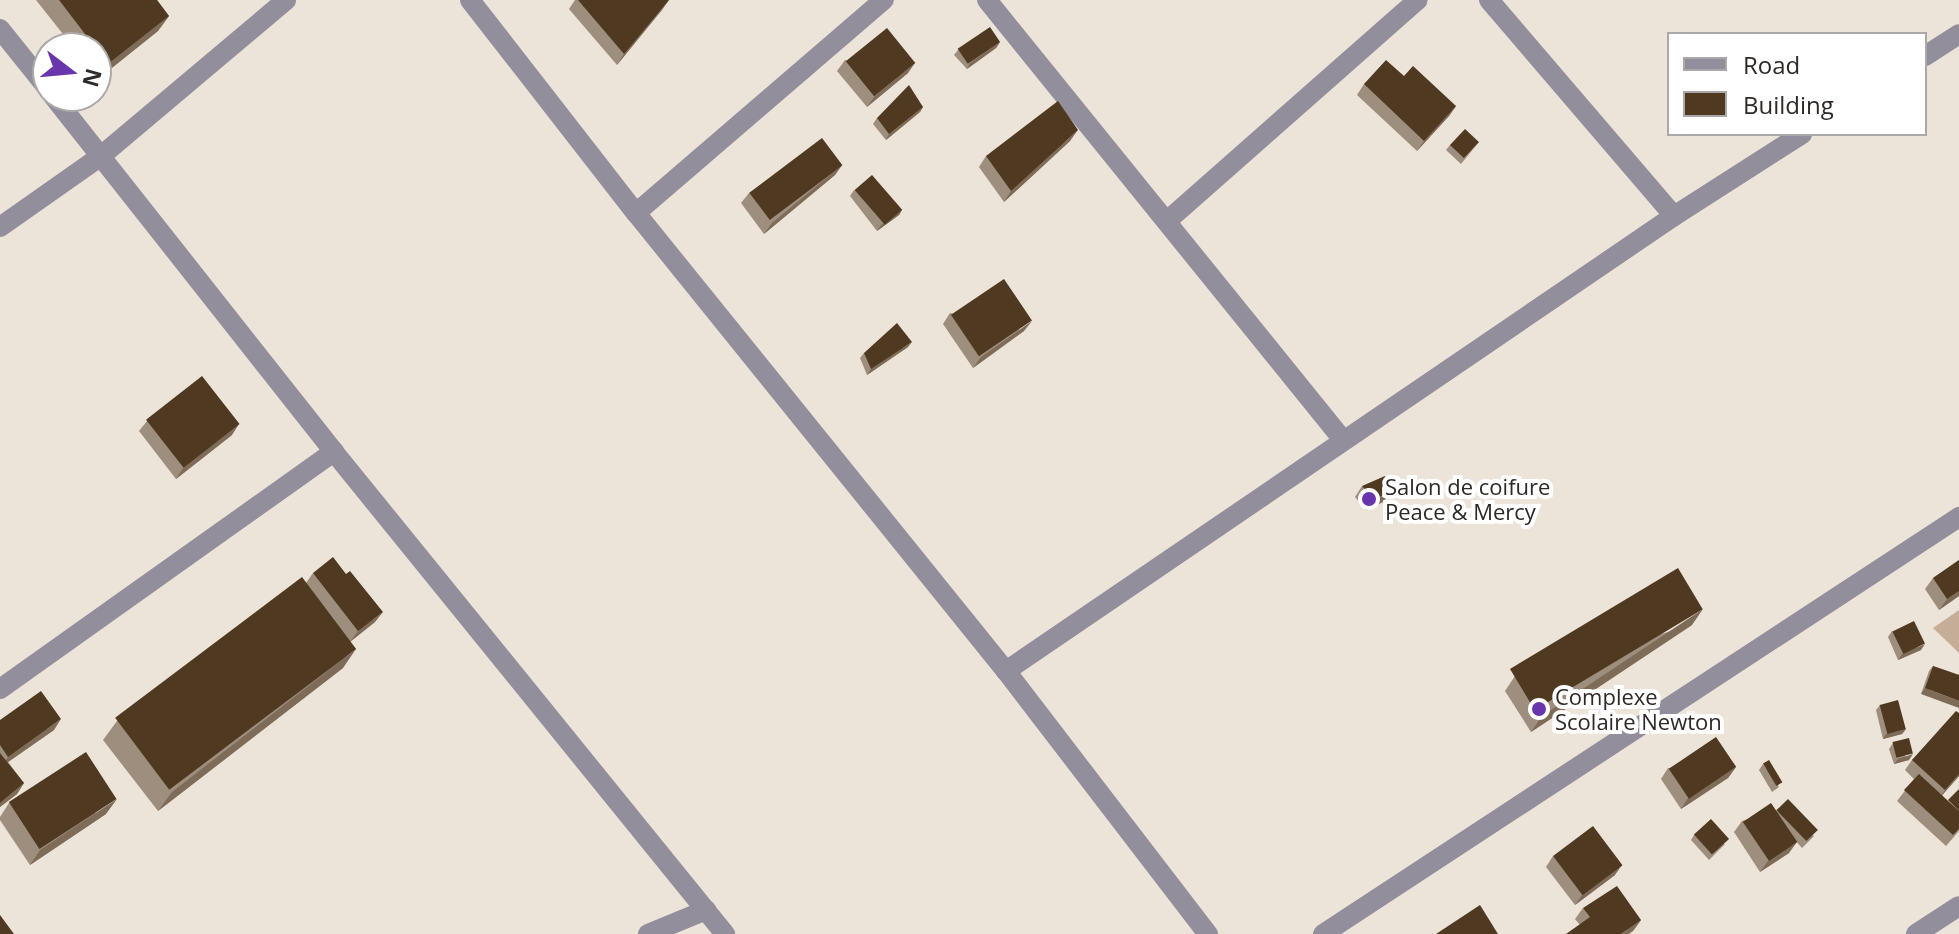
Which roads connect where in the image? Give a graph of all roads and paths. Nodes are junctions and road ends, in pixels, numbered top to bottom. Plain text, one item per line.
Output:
1 (286, 0) edge
2 (470, 0) edge
3 (884, 0) edge
4 (987, 0) edge
5 (1418, 0) edge
6 (1489, 0) edge
7 (0, 29) edge
8 (1959, 34) edge
9 (1927, 55) edge
10 (32, 69) edge
11 (66, 112) edge
12 (1799, 136) edge
13 (101, 156) junction
14 (636, 213) junction
15 (1674, 216) junction
16 (1167, 221) junction
17 (0, 227) edge
18 (1343, 440) junction
19 (334, 452) junction
20 (1959, 517) edge
21 (1006, 671) junction
22 (0, 689) edge
23 (1959, 906) edge
24 (706, 910) junction
25 (1959, 915) edge
26 (648, 934) edge
27 (725, 934) edge
28 (1208, 934) edge
29 (1323, 934) edge
30 (1916, 934) edge
31 (1948, 934) edge

1 - 13 street
2 - 14 street
3 - 14 street
4 - 16 street
5 - 16 street
6 - 15 street
7 - 10 street
8 - 9 street
11 - 13 street
12 - 15 street
13 - 17 street
13 - 19 street
14 - 21 street
15 - 18 street
16 - 18 street
18 - 21 street
19 - 22 street
19 - 24 street
20 - 29 street
21 - 28 street
23 - 30 street
24 - 26 street
24 - 27 street
25 - 31 street

